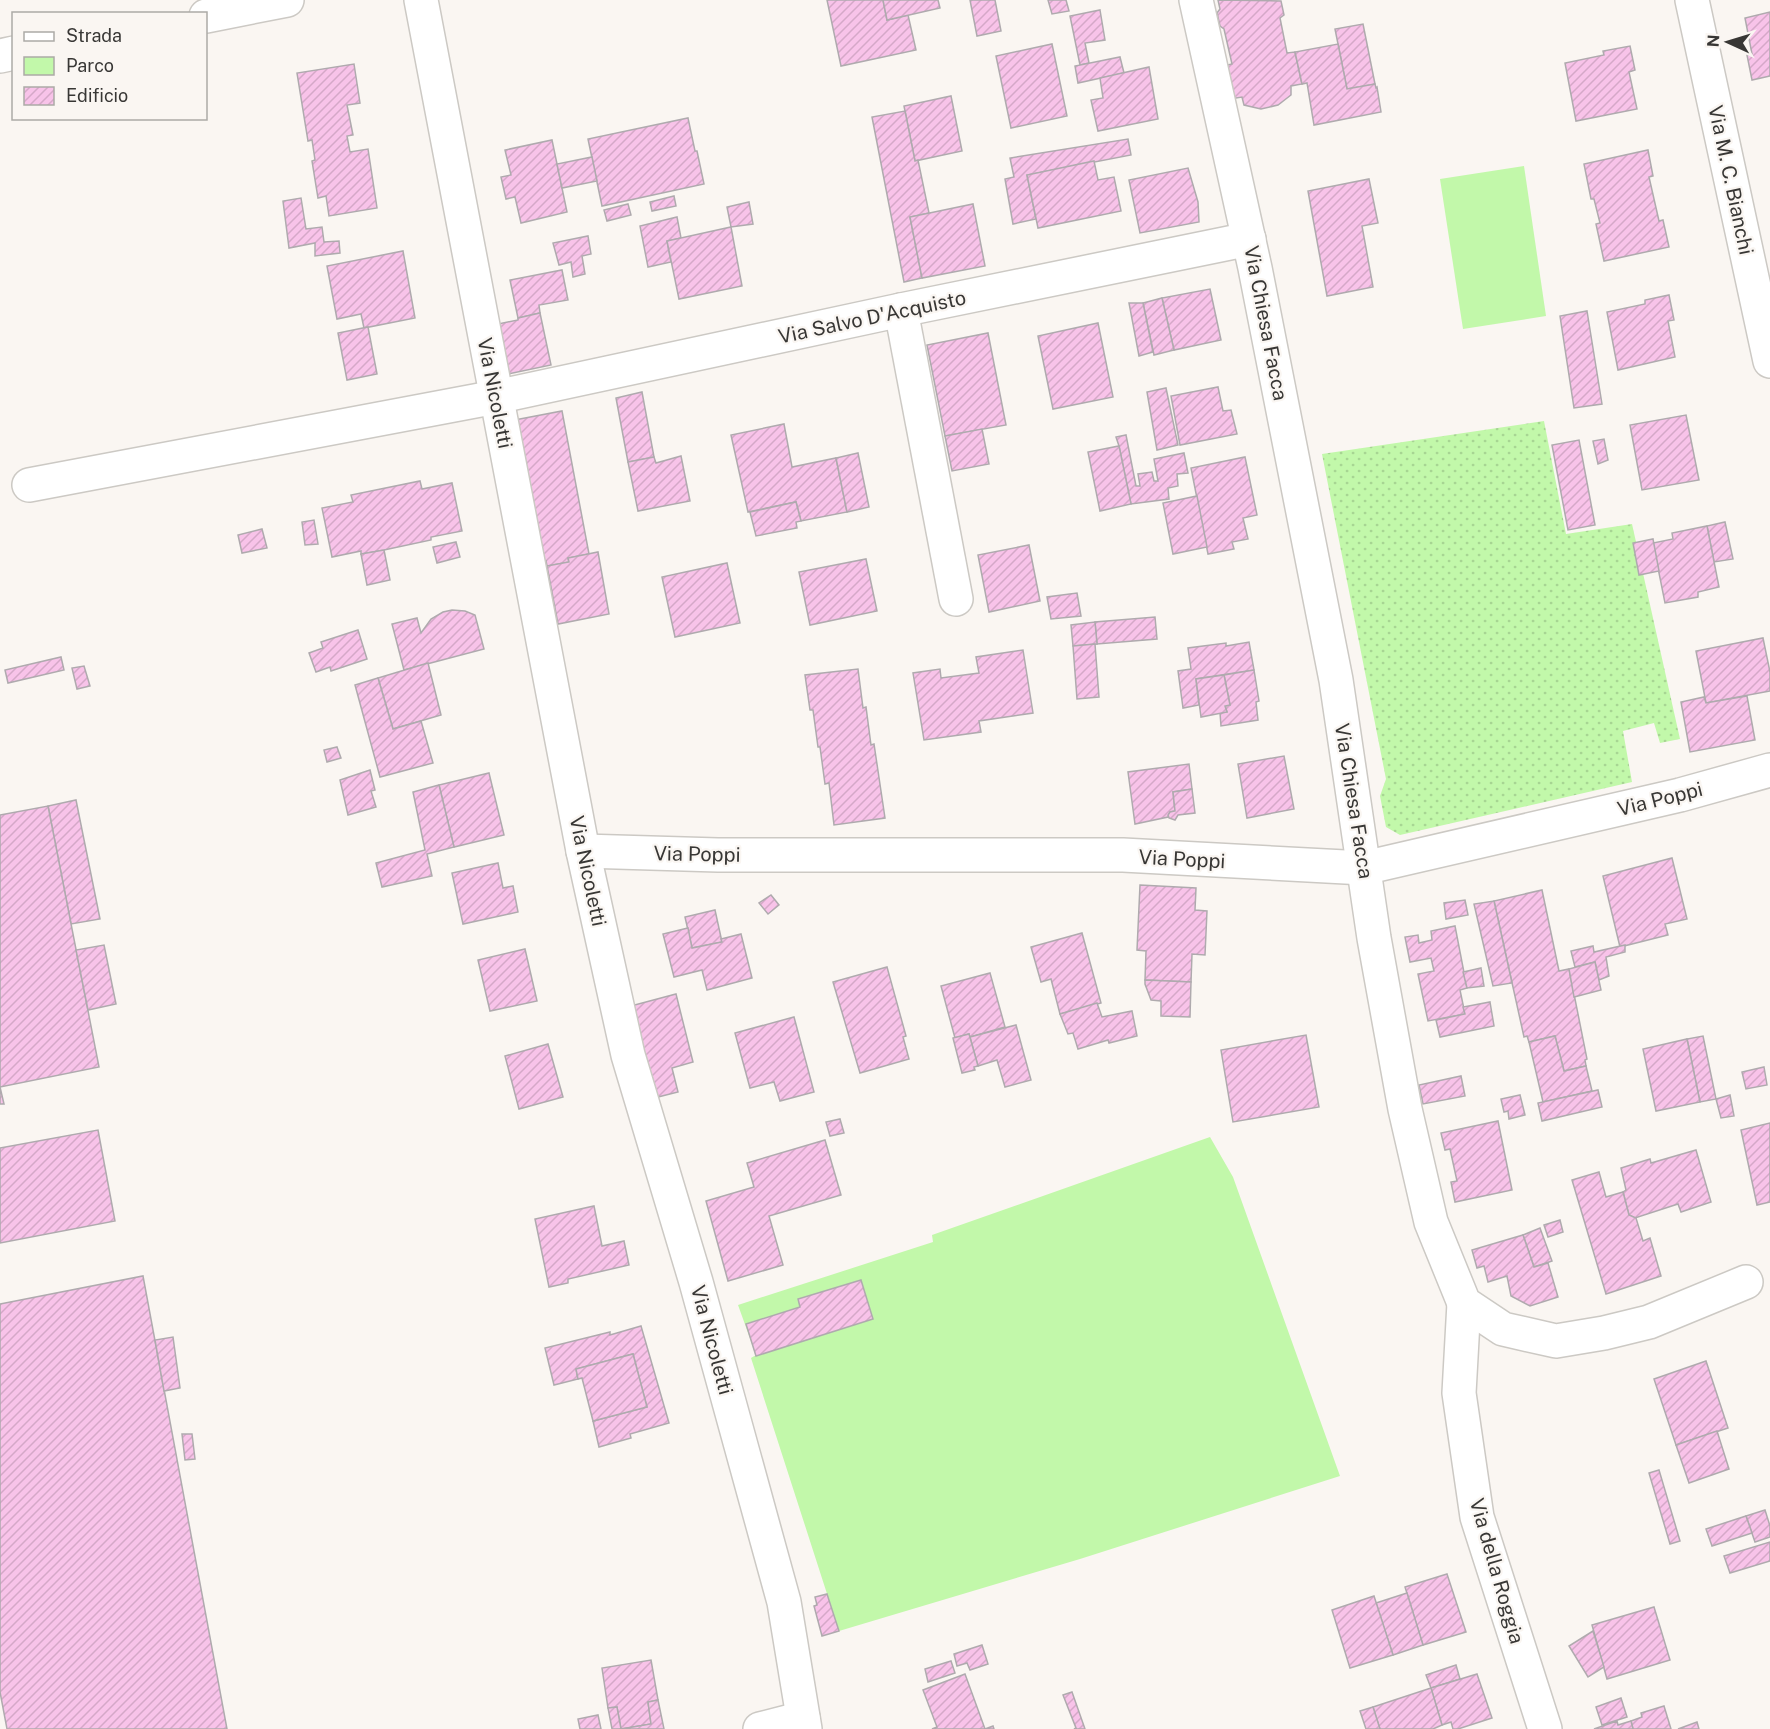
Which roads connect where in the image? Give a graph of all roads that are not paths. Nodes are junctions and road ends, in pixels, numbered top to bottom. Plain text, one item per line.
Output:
1 (287, 0) edge
2 (421, 0) edge
3 (1196, 0) edge
4 (1692, 0) edge
5 (207, 16) edge
6 (1249, 239) junction
7 (901, 310) junction
8 (1770, 361) edge
9 (496, 397) junction
10 (28, 485) dead end
11 (956, 599) dead end
12 (1770, 770) edge
13 (583, 851) junction
14 (1364, 868) junction
15 (1746, 1282) dead end
16 (1464, 1303) junction
17 (804, 1724) edge
18 (760, 1729) edge
19 (1545, 1729) edge

1 - 5 street
2 - 9 street, Via Nicoletti
3 - 6 street, Via Chiesa Facca
4 - 8 street, Via M. C. Bianchi
6 - 7 street, Via Salvo D'Acquisto
6 - 14 street, Via Chiesa Facca
7 - 9 street, Via Salvo D'Acquisto
7 - 11 street
9 - 10 street, Via Salvo D'Acquisto
9 - 13 street, Via Nicoletti
12 - 14 street, Via Poppi
13 - 14 street, Via Poppi
13 - 17 street, Via Nicoletti
14 - 16 street, Via Chiesa Facca
15 - 16 street
16 - 19 street, Via della Roggia
17 - 18 street

